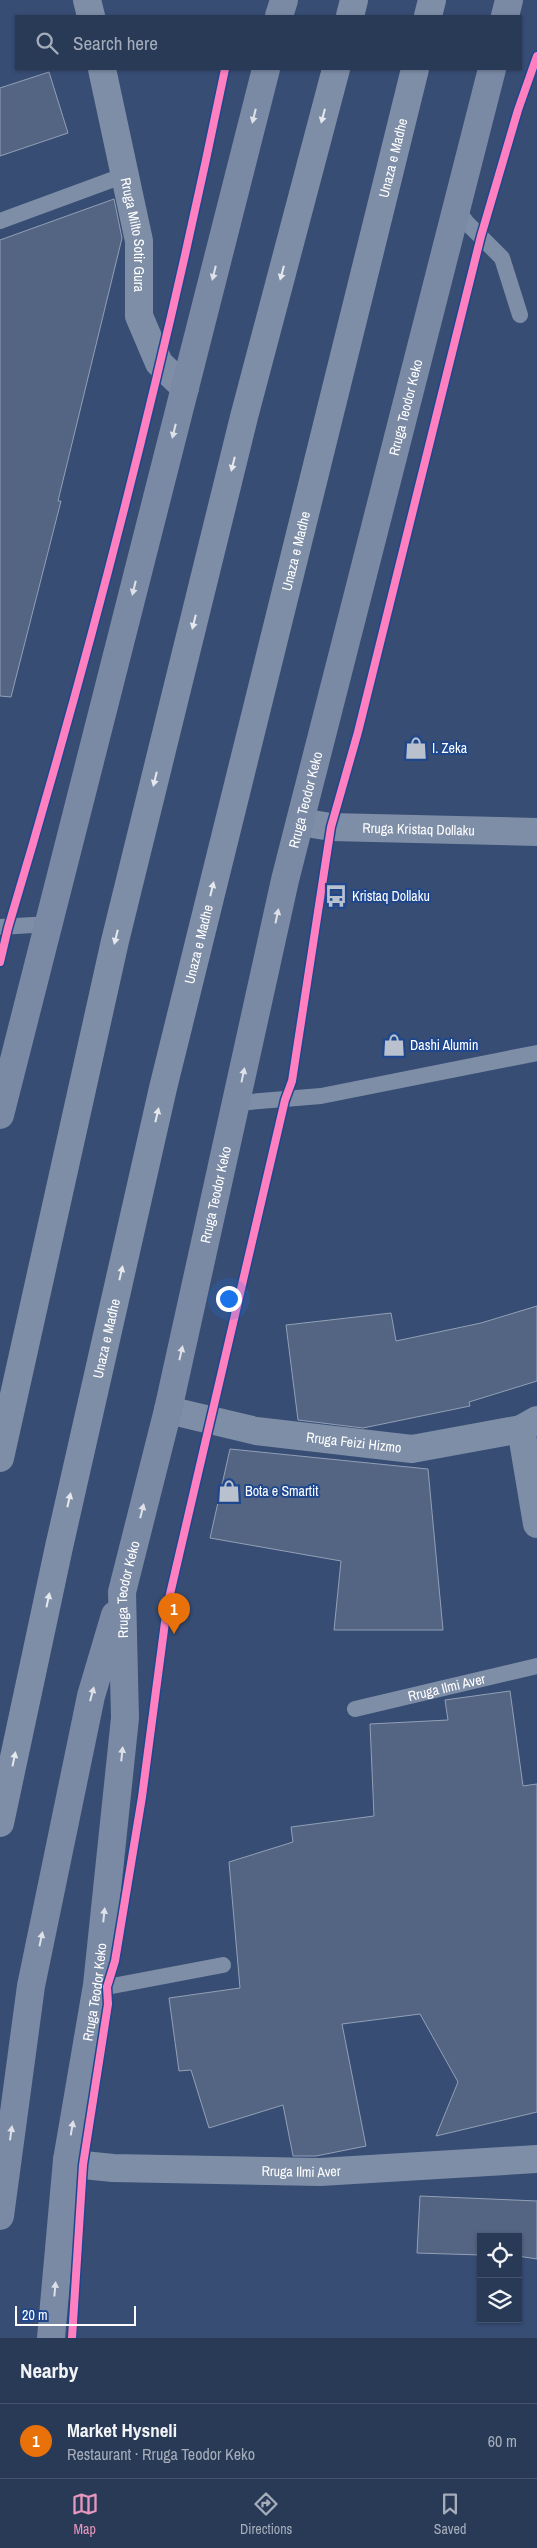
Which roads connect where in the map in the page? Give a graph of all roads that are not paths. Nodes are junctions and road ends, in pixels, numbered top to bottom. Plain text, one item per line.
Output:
1 (87, 0) edge
2 (284, 0) edge
3 (354, 0) edge
4 (432, 0) edge
5 (509, 0) edge
6 (91, 15) edge
7 (280, 15) edge
8 (350, 15) edge
9 (428, 15) edge
10 (505, 15) edge
11 (102, 70) edge
12 (266, 70) edge
13 (336, 70) edge
14 (415, 70) edge
15 (492, 70) edge
16 (125, 175) junction
17 (456, 208) junction
18 (0, 221) edge
19 (520, 315) dead end
20 (185, 388) junction
21 (300, 822) junction
22 (537, 832) edge
23 (49, 924) junction
24 (0, 927) edge
25 (537, 1053) edge
26 (237, 1103) junction
27 (0, 1115) edge
28 (168, 1410) junction
29 (529, 1425) edge
30 (0, 1458) edge
31 (537, 1524) edge
32 (122, 1592) junction
33 (537, 1666) edge
34 (355, 1709) dead end
35 (0, 1823) edge
36 (223, 1964) dead end
37 (97, 1985) junction
38 (67, 2160) junction
39 (537, 2160) edge
40 (1, 2208) edge
41 (51, 2338) edge

1 - 6 street
2 - 7 main road
3 - 8 highway
4 - 9 highway
5 - 10 main road
11 - 16 street, Rruga Milto Sotir Gura
12 -> 20 main road
13 -> 30 highway
35 -> 14 highway, Unaza e Madhe
15 - 17 main road, Rruga Teodor Keko
16 - 18 lane
16 - 20 street, Rruga Milto Sotir Gura
17 - 19 lane
17 - 21 main road, Rruga Teodor Keko
20 -> 23 main road
21 - 22 street, Rruga Kristaq Dollaku
26 -> 21 main road, Rruga Teodor Keko
23 - 24 lane
23 - 27 main road
25 - 26 lane
28 -> 26 main road, Rruga Teodor Keko
28 - 29 street, Rruga Feizi Hizmo
32 -> 28 main road, Rruga Teodor Keko
29 - 31 street
37 -> 32 main road, Rruga Teodor Keko
40 -> 32 main road
33 - 34 lane, Rruga Ilmi Aver
36 - 37 lane
38 -> 37 main road, Rruga Teodor Keko
38 - 39 street, Rruga Ilmi Aver
41 -> 38 main road, Rruga Teodor Keko

